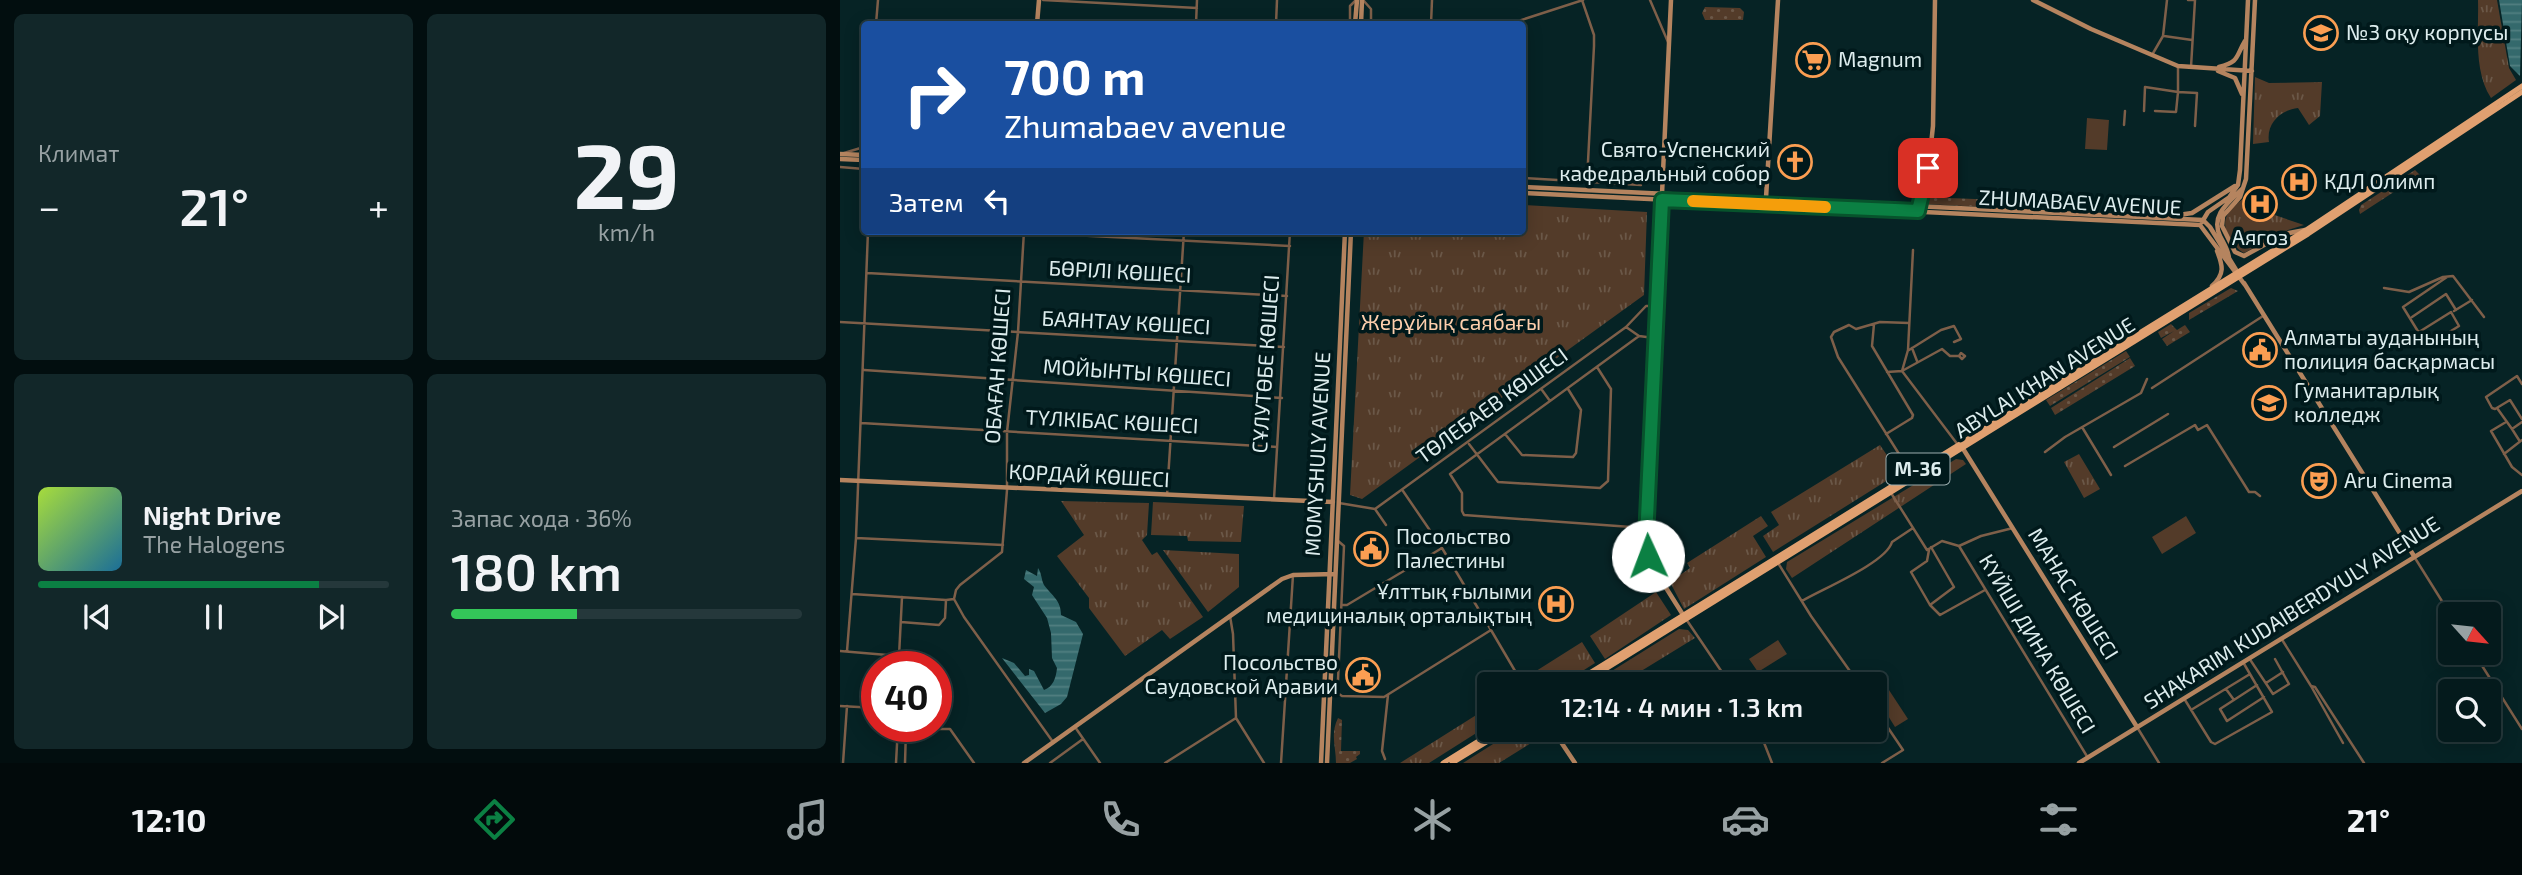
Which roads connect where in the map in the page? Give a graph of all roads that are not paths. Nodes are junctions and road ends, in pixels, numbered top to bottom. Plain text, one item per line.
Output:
1 (878, 0) edge
2 (1041, 0) edge
3 (1197, 0) edge
4 (1277, 0) edge
5 (1356, 0) edge
6 (1363, 0) edge
7 (1432, 0) edge
8 (1582, 0) edge
9 (1650, 0) edge
10 (1671, 0) edge
11 (1777, 0) edge
12 (1935, 0) edge
13 (2033, 0) edge
14 (2167, 0) edge
15 (2188, 0) edge
16 (2248, 0) edge
17 (2255, 0) edge
18 (1197, 8) junction
19 (876, 21) edge
20 (1038, 21) edge
21 (1196, 21) edge
22 (1276, 21) edge
23 (1350, 21) edge
24 (1355, 21) edge
25 (1361, 21) edge
26 (1370, 21) edge
27 (1431, 21) edge
28 (1519, 21) edge
29 (2164, 36) junction
30 (2192, 40) junction
31 (2246, 40) junction
32 (1669, 45) junction
33 (2152, 55) junction
34 (2178, 66) junction
35 (2191, 67) junction
36 (2212, 68) junction
37 (2244, 70) junction
38 (2252, 71) junction
39 (2521, 88) edge
40 (2178, 92) junction
41 (2243, 98) junction
42 (2125, 111) dead end
43 (2144, 111) dead end
44 (2155, 111) dead end
45 (2124, 125) dead end
46 (2195, 127) dead end
47 (861, 148) edge
48 (841, 156) edge
49 (861, 158) edge
50 (840, 167) edge
51 (861, 169) edge
52 (1526, 178) edge
53 (2239, 179) junction
54 (1587, 181) junction
55 (1641, 185) dead end
56 (1526, 187) edge
57 (2244, 188) junction
58 (1591, 190) junction
59 (1526, 193) edge
60 (2230, 196) junction
61 (1662, 197) junction
62 (1766, 201) junction
63 (1918, 208) junction
64 (2166, 218) junction
65 (2201, 223) junction
66 (2306, 230) junction
67 (867, 235) edge
68 (1024, 235) edge
69 (1077, 235) edge
70 (1184, 235) edge
71 (1290, 235) edge
72 (1345, 235) edge
73 (1351, 235) edge
74 (1184, 241) junction
75 (2214, 243) junction
76 (1290, 246) junction
77 (1913, 250) dead end
78 (2229, 258) junction
79 (867, 272) junction
80 (2237, 274) junction
81 (2447, 277) junction
82 (1021, 283) junction
83 (2384, 288) dead end
84 (1180, 292) junction
85 (2202, 293) junction
86 (1287, 296) junction
87 (2472, 300) junction
88 (1656, 306) junction
89 (2456, 310) junction
90 (2451, 312) junction
91 (2263, 316) junction
92 (2484, 317) dead end
93 (2410, 318) junction
94 (840, 322) edge
95 (865, 322) junction
96 (1909, 323) junction
97 (1874, 324) junction
98 (1626, 327) junction
99 (1018, 332) junction
100 (2420, 332) junction
101 (1639, 337) junction
102 (1654, 338) junction
103 (1176, 341) junction
104 (1954, 342) dead end
105 (1284, 347) junction
106 (1912, 348) junction
107 (1908, 350) junction
108 (1959, 356) dead end
109 (1917, 363) junction
110 (1597, 367) junction
111 (864, 370) junction
112 (1902, 371) junction
113 (1887, 372) junction
114 (2147, 379) dead end
115 (1012, 380) junction
116 (2522, 384) edge
117 (2152, 388) dead end
118 (1541, 389) junction
119 (1568, 389) junction
120 (1174, 391) junction
121 (1282, 398) junction
122 (1550, 401) junction
123 (2497, 408) junction
124 (2168, 414) dead end
125 (2522, 420) edge
126 (2506, 422) junction
127 (861, 423) junction
128 (2082, 427) junction
129 (2512, 429) junction
130 (1007, 432) junction
131 (1505, 434) junction
132 (1886, 434) junction
133 (1170, 441) junction
134 (2521, 441) edge
135 (1468, 443) junction
136 (1961, 446) junction
137 (1277, 447) junction
138 (2114, 447) dead end
139 (2045, 452) dead end
140 (2504, 454) junction
141 (1477, 455) junction
142 (2125, 466) dead end
143 (1911, 473) junction
144 (2111, 475) dead end
145 (2522, 475) edge
146 (840, 480) edge
147 (858, 481) junction
148 (1007, 488) junction
149 (1403, 491) junction
150 (2522, 491) edge
151 (1891, 493) junction
152 (1167, 495) junction
153 (2260, 496) dead end
154 (1274, 499) junction
155 (1334, 502) junction
156 (1375, 509) junction
157 (1386, 525) dead end
158 (1647, 528) junction
159 (1913, 528) junction
160 (2014, 528) junction
161 (856, 538) junction
162 (1336, 539) junction
163 (1004, 545) junction
164 (1959, 546) junction
165 (1442, 548) junction
166 (1930, 548) junction
167 (2414, 556) junction
168 (1777, 560) junction
169 (1328, 574) junction
170 (1335, 574) junction
171 (1290, 577) junction
172 (1985, 590) junction
173 (852, 594) junction
174 (902, 597) junction
175 (954, 599) junction
176 (946, 600) junction
177 (1802, 601) junction
178 (2443, 602) edge
179 (1341, 605) junction
180 (1930, 605) junction
181 (1230, 616) junction
182 (1684, 617) junction
183 (901, 622) junction
184 (1491, 631) junction
185 (2280, 638) junction
186 (840, 651) edge
187 (846, 651) junction
188 (899, 651) edge
189 (861, 652) edge
190 (2249, 658) junction
191 (2275, 659) dead end
192 (2243, 662) junction
193 (2482, 665) edge
194 (1516, 672) edge
195 (1592, 672) edge
196 (1599, 672) edge
197 (1722, 672) edge
198 (1851, 672) edge
199 (2283, 672) junction
200 (2250, 674) junction
201 (2266, 683) junction
202 (2257, 685) junction
203 (2311, 687) junction
204 (1330, 688) junction
205 (2226, 689) junction
206 (1388, 695) junction
207 (2184, 698) junction
208 (2264, 698) junction
209 (2234, 700) junction
210 (840, 706) edge
211 (847, 706) junction
212 (861, 707) edge
213 (2192, 710) junction
214 (1236, 718) junction
215 (1887, 726) edge
216 (1075, 727) junction
217 (2137, 727) junction
218 (2522, 729) edge
219 (952, 732) edge
220 (1083, 739) junction
221 (897, 742) edge
222 (905, 742) edge
223 (1053, 742) junction
224 (1480, 742) edge
225 (1482, 742) edge
226 (1561, 742) edge
227 (1764, 742) edge
228 (2343, 743) dead end
229 (897, 755) junction
230 (905, 755) junction
231 (2088, 758) junction
232 (1385, 759) dead end
233 (843, 763) edge
234 (896, 763) edge
235 (905, 763) edge
236 (974, 763) edge
237 (1024, 763) edge
238 (1050, 763) edge
239 (1100, 763) edge
240 (1165, 763) edge
241 (1264, 763) edge
242 (1281, 763) edge
243 (1321, 763) edge
244 (1327, 763) edge
245 (1443, 763) edge
246 (1451, 763) edge
247 (1575, 763) edge
248 (1772, 763) edge
249 (1882, 763) edge
250 (2080, 763) edge
251 (2159, 763) edge
252 (2364, 763) edge

1 - 19 street
2 - 18 street
2 - 20 main road
3 - 18 street
4 - 22 street
5 - 23 street
5 - 24 main road
6 - 25 main road
6 - 26 street
7 - 27 street
8 - 28 street
8 - 54 street
9 - 32 street
10 - 32 main road
11 - 62 main road
12 - 63 main road
13 - 33 main road
14 - 29 street
15 - 30 street
16 - 31 main road
17 - 38 main road
18 - 21 street
29 - 30 street
29 - 33 street
30 - 35 street
31 - 36 main road
31 - 37 main road
32 - 61 main road
33 - 34 main road
34 - 35 main road
34 - 40 street
35 - 36 main road
36 - 37 main road
36 - 41 main road
37 - 38 main road
37 - 41 main road
38 - 57 main road
39 - 66 main road, ABYLAI KHAN AVENUE / M-36
39 - 80 main road, ABYLAI KHAN AVENUE / M-36
40 - 43 street
40 - 44 street
40 - 46 street
41 - 53 main road
42 - 45 street
47 - 48 street
48 - 49 main road
50 - 51 street
52 - 54 street
53 - 60 main road
53 - 64 main road
54 - 55 street
54 - 58 street
56 - 58 main road, ZHUMABAEV AVENUE
57 - 60 main road
57 - 66 main road
57 - 78 main road
58 - 61 main road, ZHUMABAEV AVENUE
59 - 61 main road, ZHUMABAEV AVENUE
60 - 65 main road
61 - 62 main road, ZHUMABAEV AVENUE
61 - 88 main road
62 - 63 main road, ZHUMABAEV AVENUE
63 - 64 main road, ZHUMABAEV AVENUE
63 - 65 main road, ZHUMABAEV AVENUE
64 - 65 main road, ZHUMABAEV AVENUE
65 - 75 main road, ZHUMABAEV AVENUE
65 - 78 main road
66 - 80 main road, ABYLAI KHAN AVENUE / M-36
67 - 79 street
68 - 82 street, ОБАҒАН КӨШЕСІ
69 - 74 street
70 - 74 street
71 - 76 street, СҰЛУТӨБЕ КӨШЕСІ
72 - 155 main road, MOMYSHULY AVENUE
73 - 155 main road, MOMYSHULY AVENUE
74 - 76 street
74 - 84 street
75 - 80 main road, ZHUMABAEV AVENUE
75 - 85 main road
76 - 86 street, СҰЛУТӨБЕ КӨШЕСІ
77 - 96 street
78 - 80 main road
79 - 82 street, БӨРІЛІ КӨШЕСІ
79 - 95 street
80 - 85 main road, ABYLAI KHAN AVENUE / M-36
80 - 91 main road
80 - 136 main road, ABYLAI KHAN AVENUE / M-36
81 - 83 street
81 - 87 street
81 - 93 street
82 - 84 street, БӨРІЛІ КӨШЕСІ
82 - 99 street, ОБАҒАН КӨШЕСІ
84 - 86 street, БӨРІЛІ КӨШЕСІ
84 - 103 street
85 - 136 main road, ABYLAI KHAN AVENUE / M-36
86 - 105 street, СҰЛУТӨБЕ КӨШЕСІ
87 - 89 street
87 - 92 street
88 - 98 street, ТӨЛЕБАЕВ КӨШЕСІ
88 - 102 main road
89 - 90 street
89 - 93 street
90 - 100 street
90 - 100 street
91 - 117 street
91 - 167 main road
93 - 100 street
94 - 95 street, БАЯНТАУ КӨШЕСІ
95 - 99 street, БАЯНТАУ КӨШЕСІ
95 - 111 street
96 - 97 street
96 - 107 street
97 - 113 street
97 - 132 street
98 - 101 street
98 - 118 street, ТӨЛЕБАЕВ КӨШЕСІ
99 - 103 street, БАЯНТАУ КӨШЕСІ
99 - 115 street, ОБАҒАН КӨШЕСІ
101 - 102 street
101 - 110 street
102 - 158 main road
103 - 105 street, БАЯНТАУ КӨШЕСІ
103 - 120 street
104 - 106 street
105 - 121 street, СҰЛУТӨБЕ КӨШЕСІ
106 - 107 street
106 - 109 street
107 - 112 street
108 - 109 street
109 - 112 street
110 - 119 street
110 - 141 street
111 - 115 street, МОЙЫНТЫ КӨШЕСІ
111 - 127 street
112 - 113 street
112 - 136 street
113 - 132 street
114 - 128 street
115 - 120 street, МОЙЫНТЫ КӨШЕСІ
115 - 130 street, ОБАҒАН КӨШЕСІ
116 - 123 street
118 - 122 street
118 - 135 street, ТӨЛЕБАЕВ КӨШЕСІ
119 - 122 street
119 - 131 street
120 - 121 street, МОЙЫНТЫ КӨШЕСІ
120 - 133 street
121 - 137 street, СҰЛУТӨБЕ КӨШЕСІ
122 - 131 street
123 - 125 street
123 - 126 street
124 - 138 street
125 - 129 street
126 - 129 street
126 - 140 street
127 - 130 street, ТҮЛКІБАС КӨШЕСІ
127 - 147 street
128 - 139 street
128 - 144 street
129 - 134 street
130 - 133 street, ТҮЛКІБАС КӨШЕСІ
130 - 148 street, ОБАҒАН КӨШЕСІ
131 - 141 street
132 - 143 street
133 - 137 street, ТҮЛКІБАС КӨШЕСІ
133 - 152 street
134 - 140 street
135 - 141 street
135 - 149 street, ТӨЛЕБАЕВ КӨШЕСІ
136 - 143 main road, ABYLAI KHAN AVENUE / M-36
136 - 151 main road, ABYLAI KHAN AVENUE / M-36
136 - 160 main road, МАНАС КӨШЕСІ
137 - 154 street, СҰЛУТӨБЕ КӨШЕСІ
140 - 145 street
141 - 158 street
142 - 153 street
143 - 168 main road, ABYLAI KHAN AVENUE / M-36
146 - 147 main road, ҚОРДАЙ КӨШЕСІ
147 - 148 main road, ҚОРДАЙ КӨШЕСІ
147 - 161 street
148 - 152 main road, ҚОРДАЙ КӨШЕСІ
148 - 163 street, ОБАҒАН КӨШЕСІ
149 - 156 street, ТӨЛЕБАЕВ КӨШЕСІ
149 - 165 street
150 - 167 main road, SHAKARIM KUDAIBERDYULY AVENUE
151 - 159 street
151 - 168 main road, ABYLAI KHAN AVENUE / M-36
152 - 154 main road, ҚОРДАЙ КӨШЕСІ
154 - 155 main road, ҚОРДАЙ КӨШЕСІ
155 - 156 street
155 - 162 main road, MOMYSHULY AVENUE
155 - 169 main road, MOMYSHULY AVENUE
156 - 157 street
158 - 182 main road
159 - 166 street
159 - 177 street
160 - 164 street
160 - 217 main road, МАНАС КӨШЕСІ
161 - 163 street
161 - 173 street
162 - 170 main road, MOMYSHULY AVENUE
162 - 179 street
163 - 175 street
164 - 166 street
164 - 172 street, КҮЙШІ ДИНА КӨШЕСІ
165 - 179 street
165 - 184 street
166 - 180 street
166 - 180 street
167 - 178 street
167 - 185 main road, SHAKARIM KUDAIBERDYULY AVENUE
168 - 177 street
168 - 182 main road, ABYLAI KHAN AVENUE / M-36
169 - 170 main road
169 - 171 main road
169 - 243 main road, MOMYSHULY AVENUE
170 - 204 main road, MOMYSHULY AVENUE
171 - 181 main road
171 - 242 street
172 - 180 street
172 - 231 street, КҮЙШІ ДИНА КӨШЕСІ
173 - 174 street
173 - 187 street
174 - 176 street
174 - 183 street
175 - 176 street
175 - 223 street
176 - 183 street
177 - 198 street
179 - 204 street
181 - 214 street
181 - 216 main road
182 - 195 main road, ABYLAI KHAN AVENUE / M-36
182 - 196 main road, ABYLAI KHAN AVENUE / M-36
182 - 197 street
183 - 188 street
184 - 194 street
184 - 206 street
185 - 190 main road, SHAKARIM KUDAIBERDYULY AVENUE
185 - 203 street
186 - 187 street
187 - 189 street
190 - 192 main road, SHAKARIM KUDAIBERDYULY AVENUE
190 - 201 street
191 - 199 street
192 - 200 street
192 - 207 main road, SHAKARIM KUDAIBERDYULY AVENUE
193 - 218 street
199 - 201 street
199 - 201 street
200 - 202 street
200 - 205 street
202 - 208 street
202 - 209 street
203 - 228 street
203 - 252 street
204 - 206 street
204 - 244 main road, MOMYSHULY AVENUE
205 - 209 street
205 - 213 street
206 - 232 street
207 - 213 street
207 - 217 main road, SHAKARIM KUDAIBERDYULY AVENUE
208 - 209 street
208 - 213 street
210 - 211 street
211 - 212 street
211 - 233 street
214 - 240 street
214 - 241 street
215 - 249 street
216 - 220 street
216 - 223 main road
217 - 231 main road, SHAKARIM KUDAIBERDYULY AVENUE
217 - 251 street, МАНАС КӨШЕСІ
219 - 236 street
220 - 238 street
220 - 239 street
221 - 229 street
222 - 230 street
223 - 237 main road
224 - 245 main road
225 - 246 main road
226 - 247 main road
227 - 248 street
229 - 230 street
229 - 234 street
230 - 235 street
231 - 250 main road, SHAKARIM KUDAIBERDYULY AVENUE

